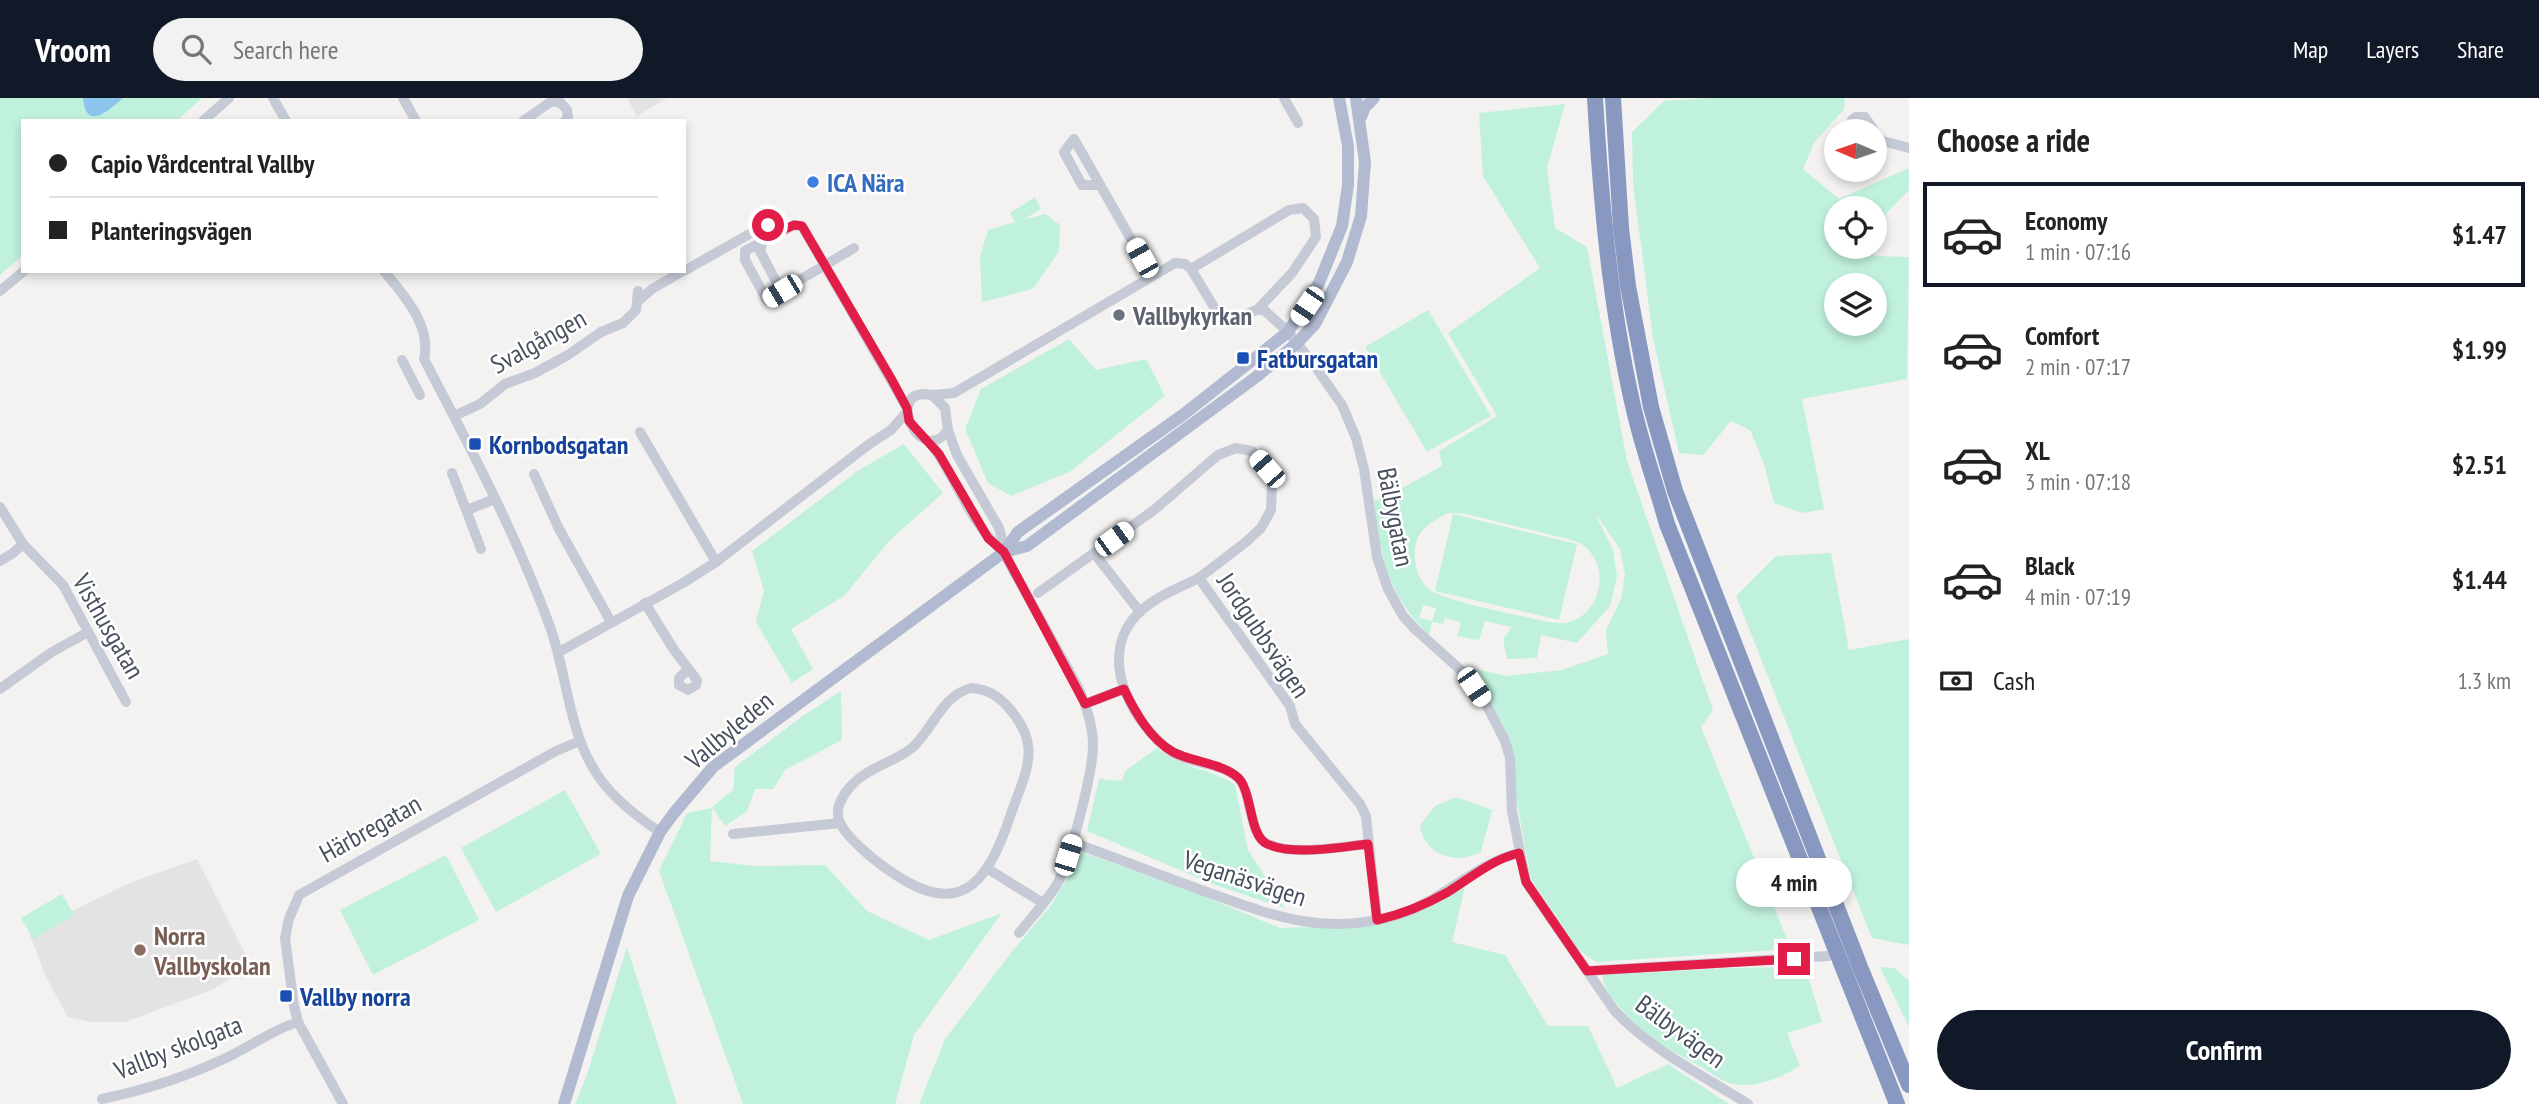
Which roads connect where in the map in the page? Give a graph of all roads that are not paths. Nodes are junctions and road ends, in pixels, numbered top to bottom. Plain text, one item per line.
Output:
1 (229, 98) edge
2 (273, 98) edge
3 (403, 98) edge
4 (1284, 98) edge
5 (1339, 98) edge
6 (1356, 98) edge
7 (1374, 98) edge
8 (1595, 98) edge
9 (1612, 98) edge
10 (1360, 117) junction
11 (204, 119) edge
12 (285, 119) edge
13 (415, 119) edge
14 (526, 119) edge
15 (568, 119) edge
16 (1298, 122) dead end
17 (1887, 142) edge
18 (1909, 148) edge
19 (1100, 185) dead end
20 (783, 230) junction
21 (763, 240) junction
22 (855, 248) dead end
23 (826, 266) junction
24 (1191, 269) junction
25 (686, 270) edge
26 (22, 273) edge
27 (386, 273) edge
28 (680, 273) edge
29 (1152, 276) junction
30 (0, 291) edge
31 (782, 291) junction
32 (1259, 309) junction
33 (1288, 332) junction
34 (1296, 344) junction
35 (424, 359) junction
36 (892, 380) junction
37 (954, 393) junction
38 (420, 394) dead end
39 (927, 394) junction
40 (906, 411) junction
41 (454, 416) junction
42 (947, 416) junction
43 (891, 430) junction
44 (948, 430) junction
45 (640, 432) dead end
46 (926, 440) junction
47 (452, 473) dead end
48 (534, 474) dead end
49 (495, 499) junction
50 (0, 507) edge
51 (467, 510) junction
52 (23, 544) junction
53 (481, 549) dead end
54 (1004, 552) junction
55 (1094, 553) junction
56 (0, 561) edge
57 (716, 562) junction
58 (1199, 578) junction
59 (1038, 593) dead end
60 (645, 603) junction
61 (1140, 612) junction
62 (611, 622) junction
63 (88, 632) junction
64 (559, 652) junction
65 (688, 670) dead end
66 (0, 689) edge
67 (1124, 689) junction
68 (126, 702) dead end
69 (1085, 704) junction
70 (580, 741) junction
71 (840, 823) junction
72 (660, 832) junction
73 (733, 834) dead end
74 (1072, 842) junction
75 (1368, 844) junction
76 (1519, 853) junction
77 (988, 869) junction
78 (1526, 882) joint
79 (1042, 903) junction
80 (1377, 920) junction
81 (1019, 933) dead end
82 (1828, 956) dead end
83 (1587, 971) junction
84 (298, 1022) junction
85 (1909, 1085) edge
86 (102, 1099) dead end
87 (343, 1104) edge
88 (564, 1104) edge
89 (1748, 1104) edge
90 (1897, 1104) edge

1 - 11 street
2 - 12 street
3 - 13 street
4 - 16 street
5 - 33 main road, Vallbyleden
6 - 10 main road, Vallbyleden
7 - 10 main road
8 - 90 highway
9 - 85 highway
10 - 34 main road, Vallbyleden
14 - 15 street
17 - 18 street
19 - 29 street
20 - 21 street
20 - 23 street
20 - 25 street, Svalgången
21 - 31 street
21 - 31 street
22 - 23 street
23 - 31 street
23 - 36 street
24 - 29 street
24 - 32 street
24 - 32 street
26 - 30 street
27 - 35 street
28 - 41 street, Svalgången
29 - 37 street
32 - 33 street
33 - 34 street
33 - 54 main road, Vallbyleden
34 - 54 main road, Vallbyleden
34 - 76 street, Bälbygatan
35 - 38 street
35 - 41 street
36 - 39 street
36 - 40 street
37 - 39 street
37 - 42 street
39 - 40 street
39 - 42 street
40 - 43 street
40 - 46 street
41 - 49 street
42 - 44 street
43 - 46 street
43 - 57 street
44 - 46 street
44 - 54 street
45 - 57 street
46 - 54 street
47 - 51 street
48 - 62 street
49 - 51 street
49 - 64 street
50 - 52 street, Visthusgatan
51 - 53 street
52 - 56 street
52 - 63 street, Visthusgatan
54 - 69 street
54 - 72 main road, Vallbyleden
55 - 58 street
55 - 59 street
55 - 61 street
57 - 60 street
58 - 61 street, Jordgubbsvägen
58 - 75 street, Jordgubbsvägen
60 - 62 street
60 - 65 street
61 - 67 street, Jordgubbsvägen
62 - 64 street
63 - 66 street
63 - 68 street, Visthusgatan
64 - 70 street
67 - 69 street
67 - 75 street, Jordgubbsvägen
69 - 74 street
70 - 72 street
70 - 84 street, Härbregatan
71 - 73 street
71 - 77 street
71 - 77 street
72 - 88 main road, Vallbyleden
74 - 79 street
74 - 80 street, Veganäsvägen
75 - 80 street, Jordgubbsvägen
76 - 78 street, Bälbygatan
76 - 80 street, Veganäsvägen
77 - 79 street
78 - 83 street, Bälbyvägen
79 - 81 street
82 - 83 street
83 - 89 street, Bälbyvägen
84 - 86 street, Vallby skolgata
84 - 87 street

